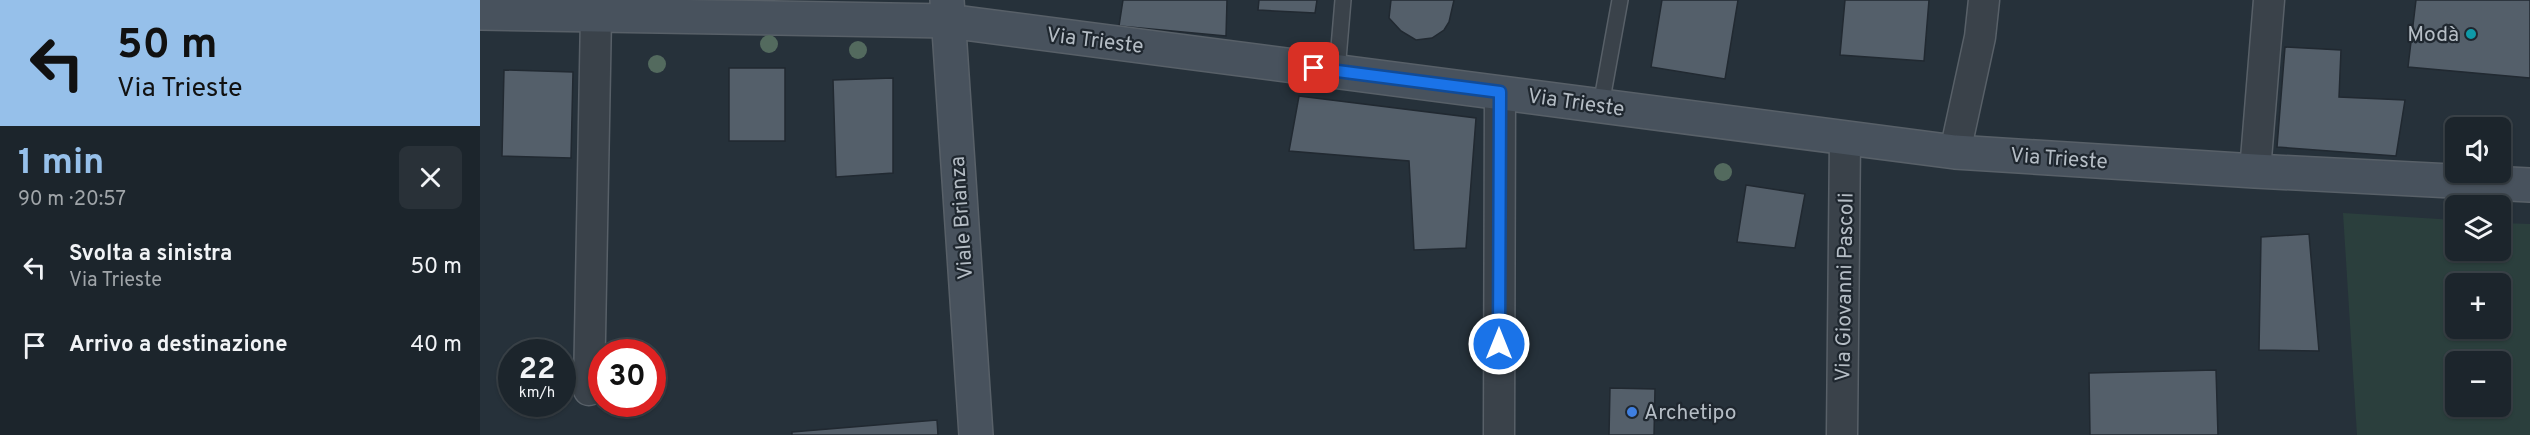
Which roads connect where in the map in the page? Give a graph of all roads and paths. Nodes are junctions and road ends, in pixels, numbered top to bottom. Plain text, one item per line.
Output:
1 (1343, 0) edge
2 (1620, 0) edge
3 (1984, 0) edge
4 (2269, 0) edge
5 (947, 10) edge
6 (480, 13) edge
7 (596, 15) junction
8 (1337, 71) junction
9 (1500, 92) junction
10 (1601, 105) junction
11 (1845, 139) junction
12 (1955, 152) junction
13 (2255, 171) junction
14 (2530, 185) edge
15 (590, 339) edge
16 (976, 435) edge
17 (1499, 435) edge
18 (1842, 435) edge

1 - 8 lane
2 - 10 lane
3 - 12 street
4 - 13 street
5 - 7 street, Via Trieste
5 - 8 street, Via Trieste
5 - 16 street, Viale Brianza
6 - 7 street, Via Trieste
7 - 15 street
8 - 9 street, Via Trieste
9 - 10 street, Via Trieste
9 - 17 street
10 - 11 street, Via Trieste
11 - 12 street, Via Trieste
11 - 18 street, Via Giovanni Pascoli
12 - 13 street, Via Trieste
13 - 14 street, Via Trieste

